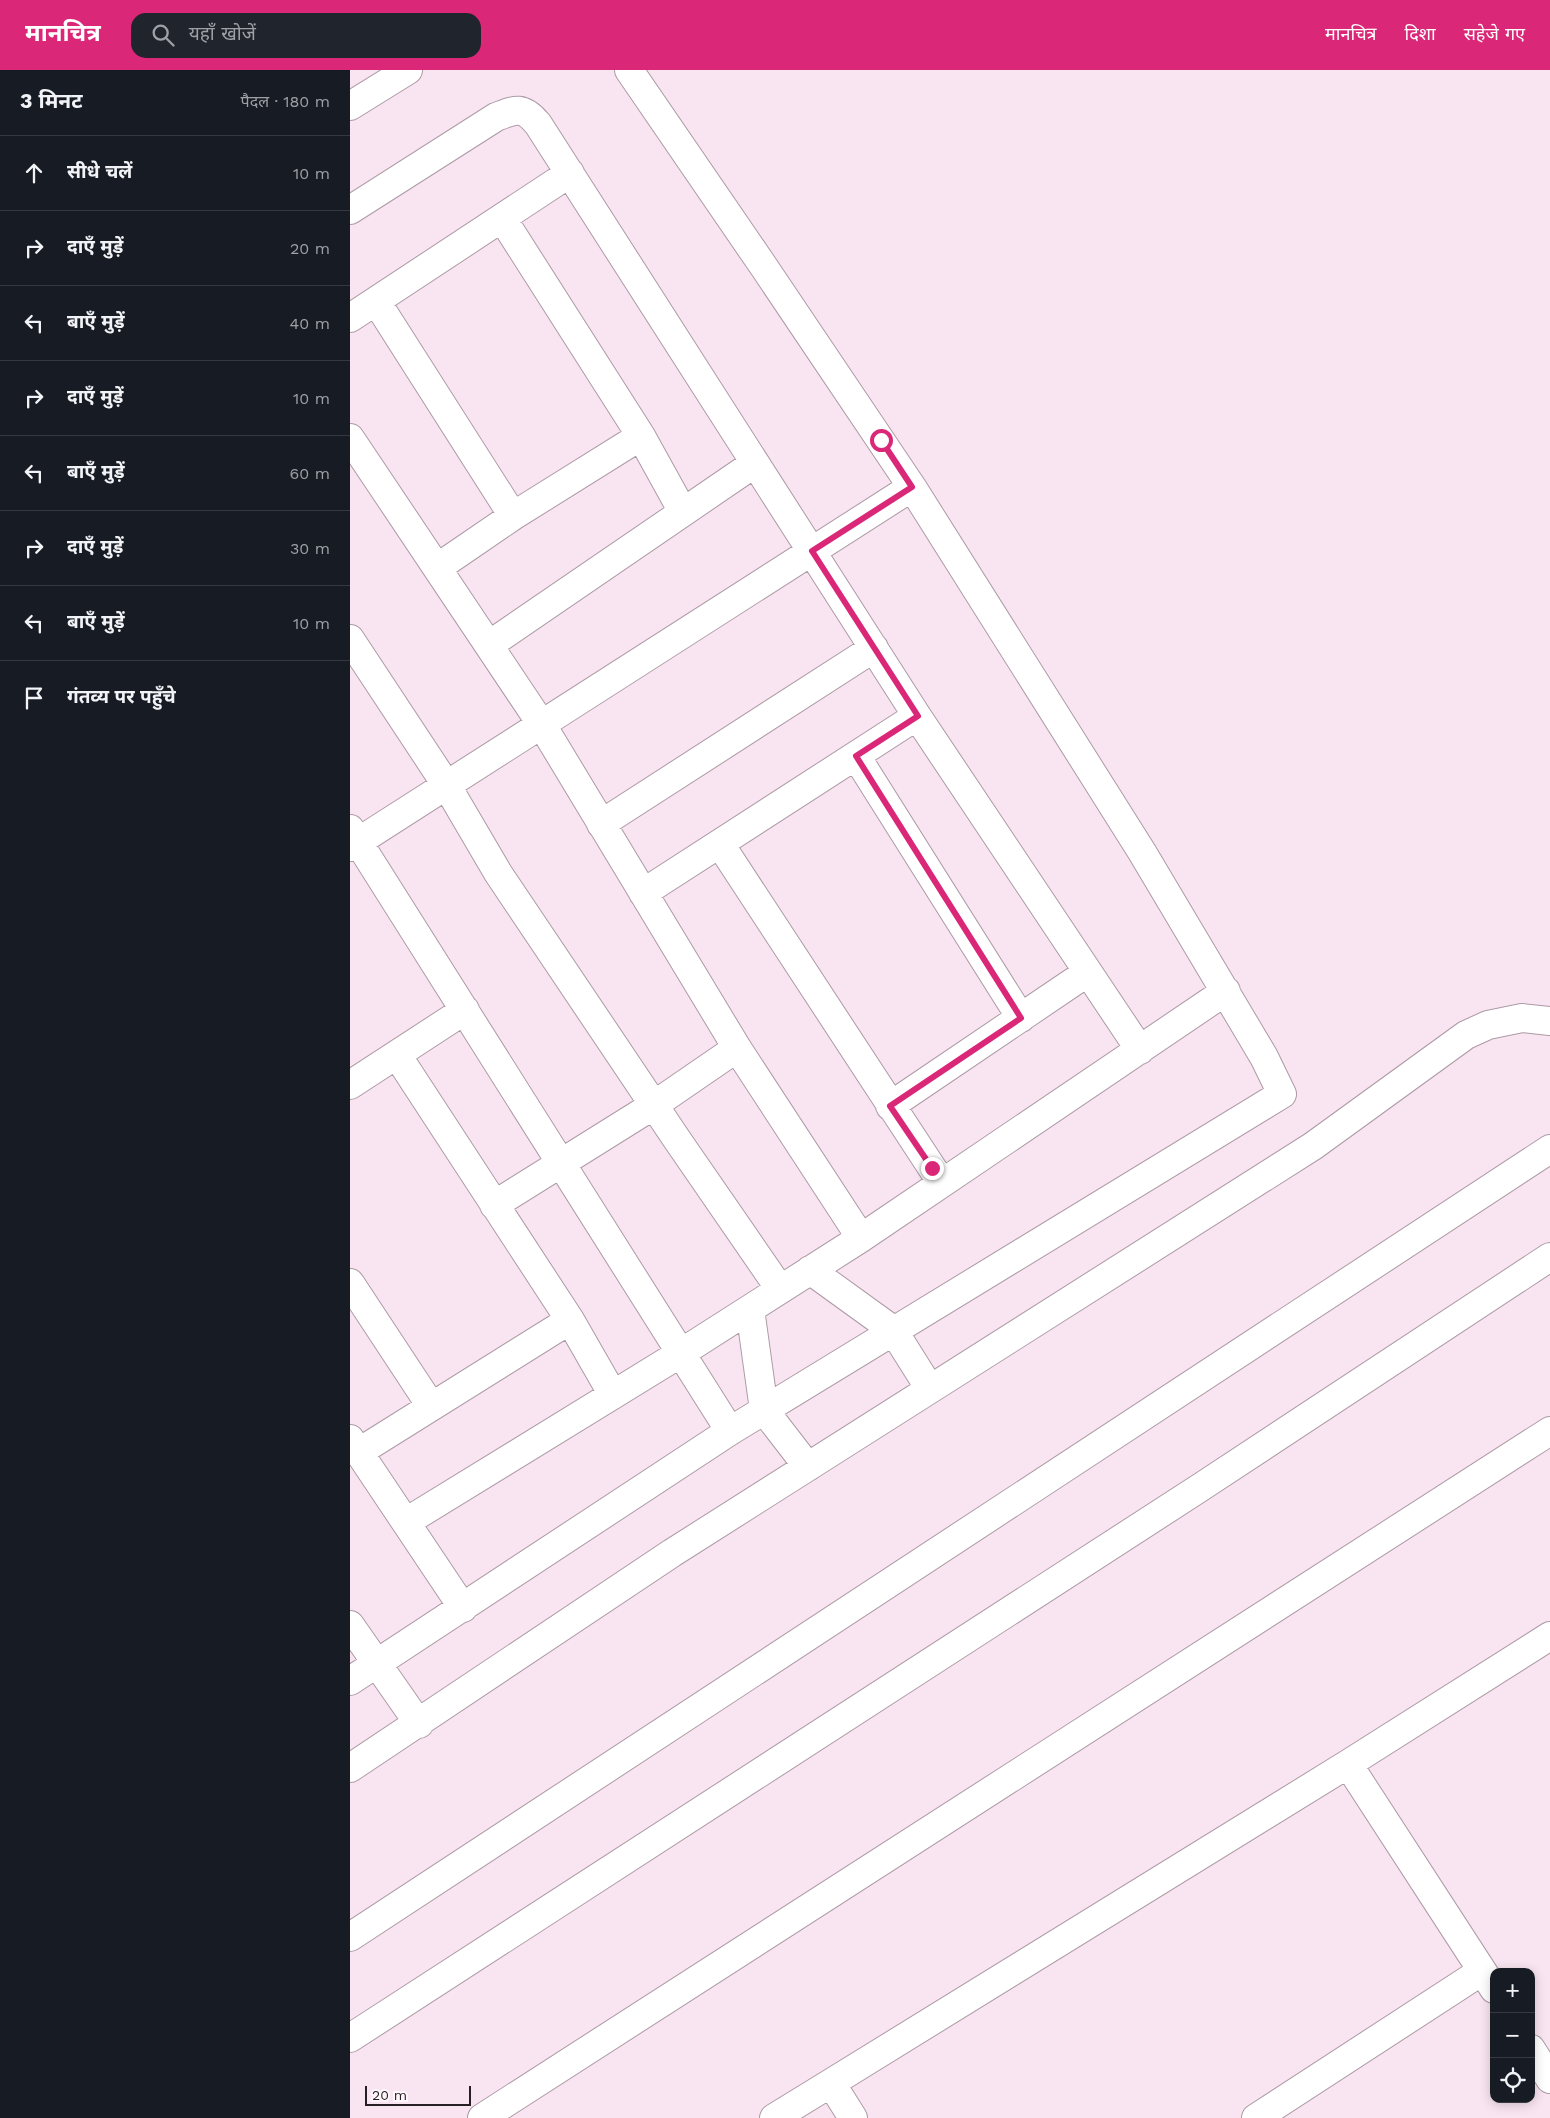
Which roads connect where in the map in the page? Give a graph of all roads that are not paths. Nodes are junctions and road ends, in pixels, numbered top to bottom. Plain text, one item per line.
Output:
1 (408, 70) edge
2 (629, 70) edge
3 (350, 106) edge
4 (570, 173) junction
5 (350, 210) edge
6 (502, 218) junction
7 (376, 301) junction
8 (350, 318) edge
9 (641, 436) junction
10 (350, 438) edge
11 (755, 463) junction
12 (912, 487) junction
13 (683, 512) junction
14 (513, 516) junction
15 (812, 551) junction
16 (437, 568) junction
17 (350, 639) edge
18 (489, 645) junction
19 (874, 648) junction
20 (918, 716) junction
21 (542, 725) junction
22 (856, 756) junction
23 (446, 786) junction
24 (601, 824) junction
25 (353, 839) edge
26 (720, 844) junction
27 (643, 893) junction
28 (1088, 972) junction
29 (1226, 992) junction
30 (1550, 1000) edge
31 (465, 1010) junction
32 (1021, 1018) junction
33 (1522, 1018) junction
34 (1550, 1021) edge
35 (737, 1048) junction
36 (1140, 1050) junction
37 (397, 1055) junction
38 (350, 1085) edge
39 (654, 1106) junction
40 (890, 1106) junction
41 (1550, 1150) edge
42 (561, 1163) junction
43 (942, 1183) junction
44 (494, 1205) junction
45 (861, 1238) junction
46 (1550, 1257) edge
47 (810, 1270) junction
48 (350, 1283) edge
49 (780, 1289) junction
50 (750, 1309) junction
51 (570, 1320) junction
52 (892, 1330) junction
53 (681, 1353) junction
54 (930, 1389) junction
55 (613, 1395) junction
56 (432, 1406) junction
57 (764, 1410) junction
58 (730, 1431) junction
59 (1550, 1431) edge
60 (354, 1446) edge
61 (808, 1467) junction
62 (406, 1522) junction
63 (463, 1608) junction
64 (350, 1625) edge
65 (1550, 1636) edge
66 (378, 1663) junction
67 (350, 1681) edge
68 (418, 1724) junction
69 (1348, 1764) junction
70 (350, 1768) edge
71 (350, 1937) edge
72 (1488, 1980) edge
73 (350, 2038) edge
74 (1535, 2055) edge
75 (1550, 2079) edge
76 (831, 2082) junction
77 (482, 2118) edge
78 (774, 2118) edge
79 (853, 2118) edge
80 (1256, 2118) edge

1 - 3 street
2 - 12 street
4 - 5 street
4 - 6 street
4 - 11 street
6 - 7 street
6 - 9 street
7 - 8 street
7 - 14 street
9 - 13 street
9 - 14 street
10 - 16 street
11 - 13 street
11 - 15 street
12 - 15 street
12 - 29 street
13 - 18 street
14 - 16 street
15 - 19 street
15 - 21 street
16 - 18 street
17 - 23 street
18 - 21 street
19 - 20 street
19 - 24 street
20 - 22 street
20 - 28 street
21 - 23 street
21 - 24 street
22 - 26 street
22 - 32 street
23 - 25 street
23 - 39 street
24 - 27 street
25 - 31 street
26 - 27 street
26 - 40 street
27 - 35 street
28 - 32 street
28 - 36 street
29 - 36 street
29 - 52 street
30 - 33 street
31 - 37 street
31 - 42 street
32 - 40 street
33 - 34 street
33 - 54 street
35 - 39 street
35 - 45 street
36 - 43 street
37 - 38 street
37 - 44 street
39 - 42 street
39 - 49 street
40 - 43 street
41 - 71 street
42 - 44 street
42 - 53 street
43 - 45 street
44 - 51 street
45 - 47 street
46 - 73 street
47 - 49 street
47 - 52 street
48 - 56 street
49 - 50 street
50 - 53 street
50 - 57 street
51 - 55 street
51 - 56 street
52 - 54 street
52 - 57 street
53 - 55 street
53 - 58 street
54 - 61 street
55 - 62 street
56 - 60 street
57 - 58 street
57 - 61 street
58 - 63 street
59 - 77 street
60 - 62 street
61 - 68 street
62 - 63 street
63 - 66 street
64 - 66 street
65 - 69 street
66 - 67 street
66 - 68 street
68 - 70 street
69 - 72 street
69 - 76 street
72 - 80 street
74 - 75 street
76 - 78 street
76 - 79 street

